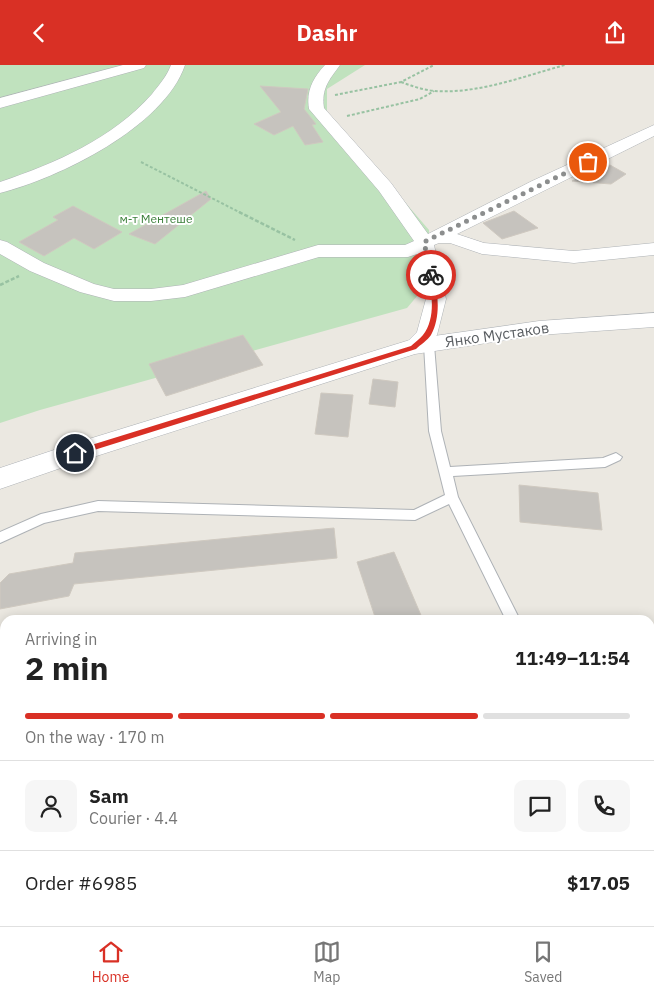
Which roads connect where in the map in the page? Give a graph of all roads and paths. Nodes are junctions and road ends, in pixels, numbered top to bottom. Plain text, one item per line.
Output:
1 (139, 65) edge
2 (178, 65) edge
3 (333, 65) edge
4 (434, 65) edge
5 (564, 65) edge
6 (401, 82) junction
7 (435, 91) junction
8 (314, 99) junction
9 (0, 103) edge
10 (328, 121) junction
11 (654, 131) edge
12 (141, 163) dead end
13 (0, 188) edge
14 (430, 239) junction
15 (0, 246) edge
16 (654, 249) edge
17 (318, 251) junction
18 (654, 320) edge
19 (421, 346) junction
20 (616, 457) dead end
21 (445, 472) junction
22 (0, 479) edge
23 (452, 497) junction
24 (0, 538) edge
25 (511, 615) edge

1 - 9 street
2 - 13 street
3 - 8 street
4 - 6 path
5 - 7 path
6 - 7 path
6 - 8 path
7 - 10 path
8 - 10 street
10 - 14 street
11 - 14 street
12 - 17 path
14 - 16 street
14 - 17 street
14 - 19 street
15 - 17 street
18 - 19 street, Янко Мустаков
19 - 21 lane
19 - 22 street, Янко Мустаков
20 - 21 lane
21 - 23 lane
23 - 24 lane
23 - 25 lane

